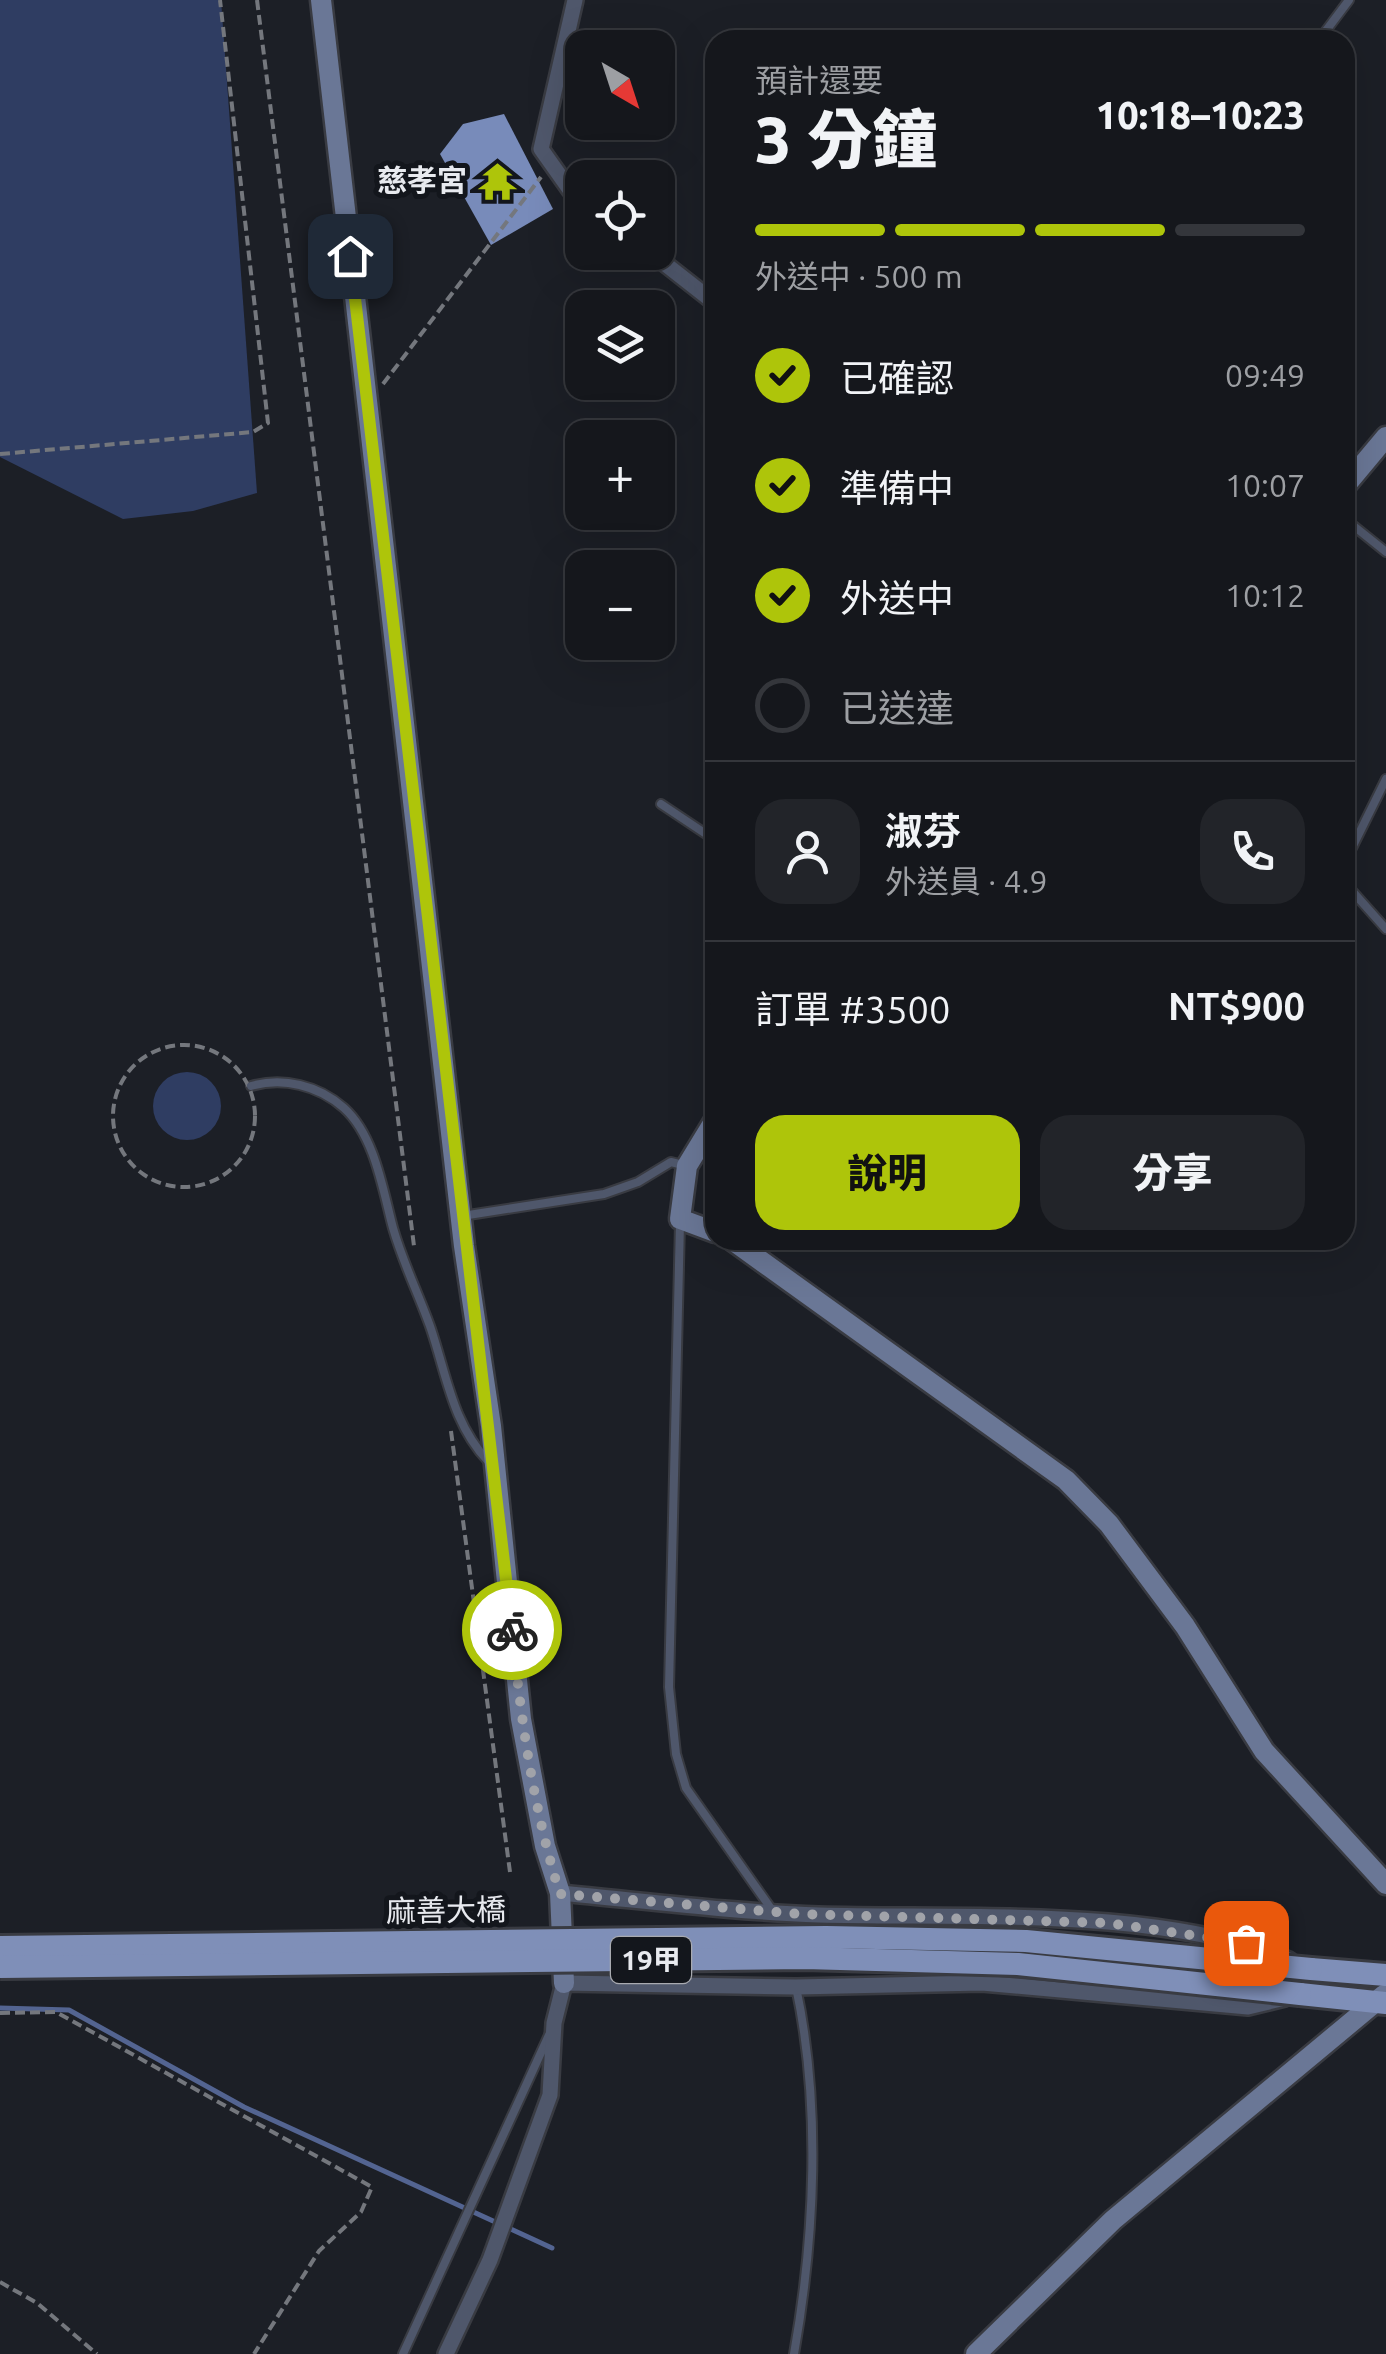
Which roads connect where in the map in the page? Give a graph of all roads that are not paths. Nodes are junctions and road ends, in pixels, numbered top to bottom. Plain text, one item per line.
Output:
1 (320, 0) edge
2 (575, 0) edge
3 (1349, 0) edge
4 (1326, 30) edge
5 (565, 182) edge
6 (672, 270) edge
7 (705, 296) edge
8 (1386, 437) edge
9 (1355, 474) edge
10 (1355, 527) edge
11 (1386, 552) edge
12 (1386, 779) edge
13 (661, 804) dead end
14 (705, 833) edge
15 (1355, 842) edge
16 (1355, 894) edge
17 (1386, 930) edge
18 (252, 1086) road end
19 (705, 1136) edge
20 (687, 1166) junction
21 (462, 1216) junction
22 (680, 1219) junction
23 (705, 1228) edge
24 (746, 1250) edge
25 (495, 1468) junction
26 (1386, 1884) edge
27 (560, 1894) junction
28 (774, 1912) junction
29 (0, 1947) edge
30 (0, 1966) edge
31 (1311, 1969) junction
32 (1386, 1975) edge
33 (564, 1983) junction
34 (796, 1987) junction
35 (1300, 1994) junction
36 (1383, 2000) edge
37 (554, 2023) junction
38 (403, 2354) edge
39 (446, 2354) edge
40 (794, 2354) edge
41 (976, 2354) edge

1 - 21 street
2 - 5 street
3 - 4 lane
6 - 7 street
8 - 9 street
10 - 11 lane
12 - 15 lane
13 - 14 lane
16 - 17 lane
18 - 25 lane
19 - 20 street
20 - 21 lane
20 - 22 street
21 - 25 street
22 - 23 street
22 - 28 lane
24 - 26 street
25 - 27 street
27 - 28 street
27 - 33 street
28 - 31 street
29 - 31 main road, 麻善大橋 / 19甲, bridge
30 - 35 main road, 麻善大橋 / 19甲, bridge
31 - 32 main road, 19甲
33 - 34 street
33 - 37 street
34 - 35 street
34 - 40 lane
35 - 36 main road, 19甲
36 - 41 street
37 - 38 lane
37 - 39 street

